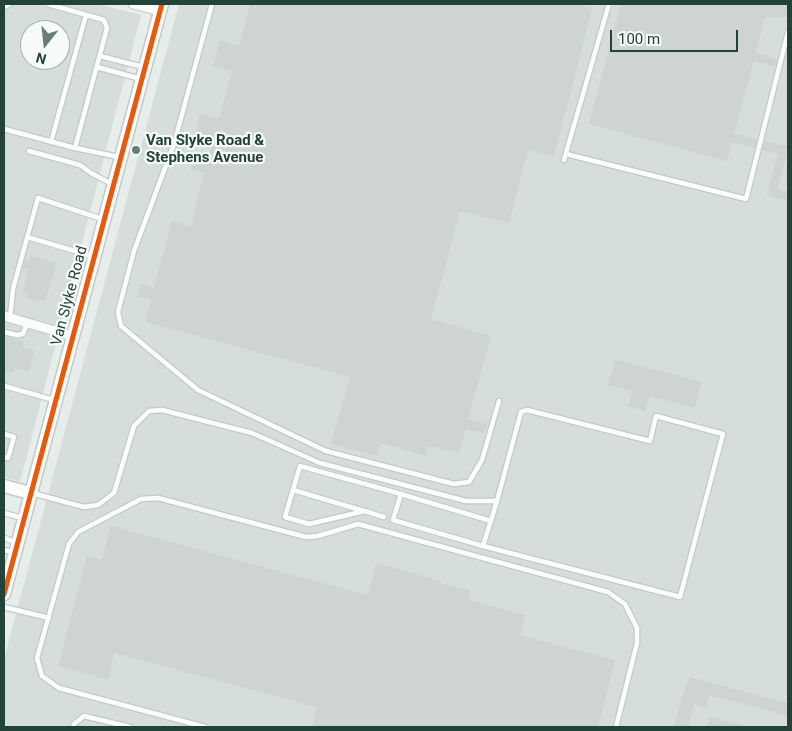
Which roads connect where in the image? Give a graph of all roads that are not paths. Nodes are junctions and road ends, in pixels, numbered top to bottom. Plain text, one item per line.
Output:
1 (10, 4) edge
2 (48, 4) edge
3 (73, 4) edge
4 (133, 4) edge
5 (212, 4) edge
6 (610, 4) edge
7 (4, 7) edge
8 (161, 7) edge
9 (72, 10) junction
10 (86, 15) junction
11 (788, 32) edge
12 (100, 56) junction
13 (97, 67) junction
14 (143, 73) junction
15 (4, 129) edge
16 (51, 142) junction
17 (75, 148) junction
18 (29, 151) dead end
19 (566, 154) junction
20 (121, 157) junction
21 (564, 160) dead end
22 (113, 185) junction
23 (104, 219) junction
24 (27, 237) junction
25 (94, 257) junction
26 (7, 317) edge
27 (27, 323) junction
28 (4, 332) edge
29 (72, 336) junction
30 (4, 386) edge
31 (55, 400) junction
32 (500, 401) dead end
33 (4, 434) edge
34 (4, 457) edge
35 (4, 486) edge
36 (293, 490) junction
37 (30, 493) junction
38 (401, 494) junction
39 (497, 501) junction
40 (365, 511) junction
41 (4, 513) edge
42 (384, 517) dead end
43 (24, 518) junction
44 (491, 521) junction
45 (4, 538) edge
46 (484, 546) junction
47 (12, 548) edge
48 (4, 592) edge
49 (4, 607) edge
50 (48, 618) junction
51 (73, 727) edge
52 (130, 727) edge
53 (205, 727) edge
54 (616, 727) edge

1 - 7 lane
2 - 9 lane
3 - 9 lane
4 - 8 street
5 - 32 lane
6 - 19 lane
8 - 14 street, Van Slyke Road
9 - 10 lane
10 - 12 lane
10 - 16 lane
11 - 19 lane
12 - 13 lane
12 - 14 lane
13 - 14 lane
13 - 17 lane
14 - 20 street, Van Slyke Road
15 - 16 lane
16 - 17 lane
17 - 20 lane
18 - 22 lane
19 - 21 lane
20 - 22 street, Van Slyke Road
22 - 23 street, Van Slyke Road
23 - 24 lane
23 - 25 street, Van Slyke Road
24 - 25 lane
24 - 26 lane
25 - 29 street, Van Slyke Road
26 - 27 street
27 - 28 lane
27 - 29 street
29 - 31 street, Van Slyke Road
30 - 31 lane
31 - 37 street, Van Slyke Road
33 - 34 lane
35 - 37 street
36 - 38 lane
36 - 40 lane
36 - 40 lane
37 - 39 lane
37 - 43 street, Van Slyke Road
38 - 44 lane
38 - 46 lane
39 - 44 lane
39 - 46 lane
40 - 42 lane
41 - 43 lane
43 - 47 street, Van Slyke Road
44 - 46 lane
45 - 47 lane
47 - 48 street, Van Slyke Road
49 - 50 lane
50 - 53 lane
50 - 54 lane
51 - 52 lane

